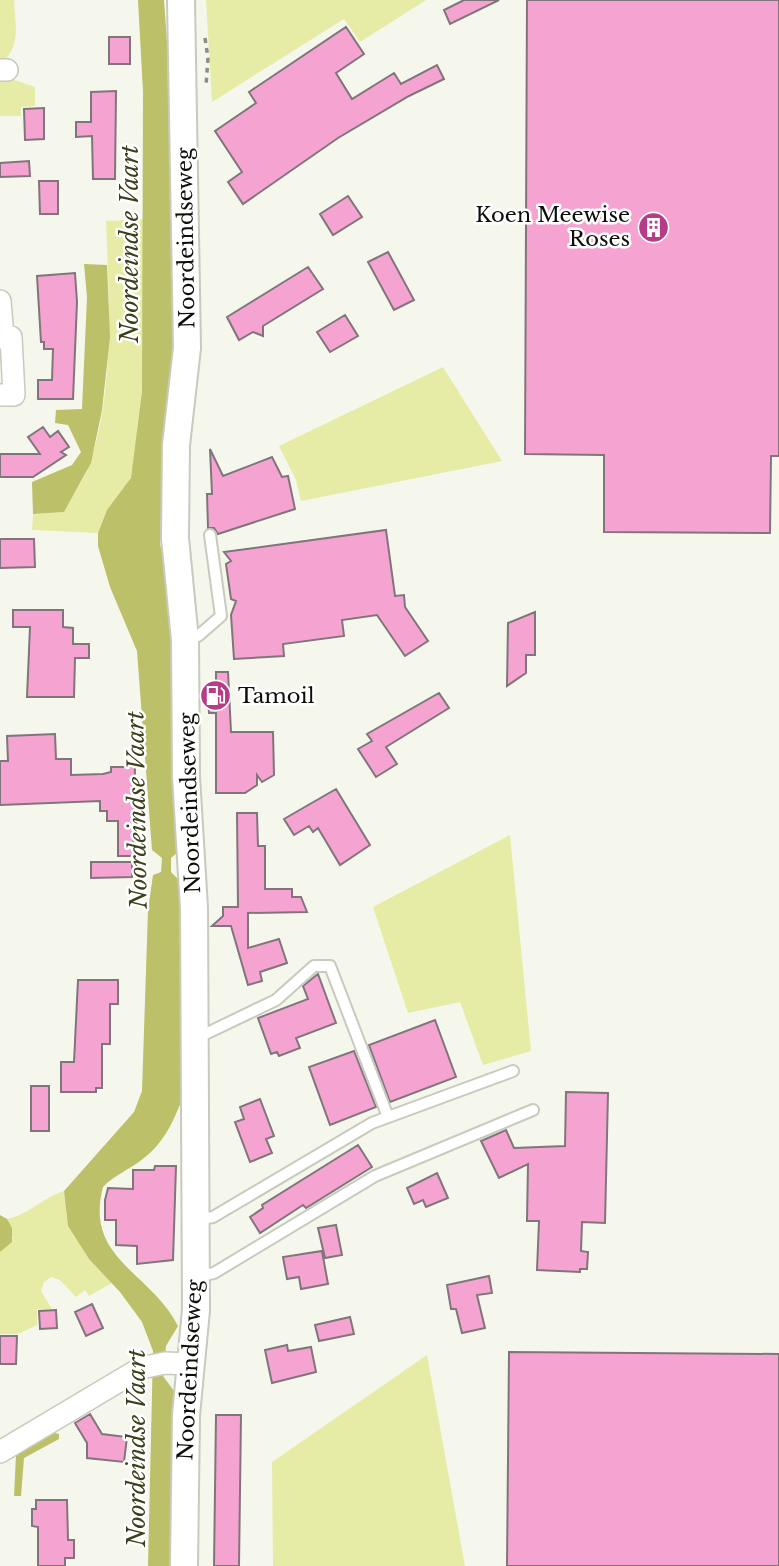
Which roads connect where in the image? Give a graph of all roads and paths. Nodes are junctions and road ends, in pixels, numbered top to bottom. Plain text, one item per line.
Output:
1 (181, 0) edge
2 (0, 301) edge
3 (1, 337) edge
4 (0, 395) edge
5 (210, 535) dead end
6 (185, 640) junction
7 (195, 1039) junction
8 (513, 1071) dead end
9 (533, 1110) dead end
10 (387, 1117) junction
11 (195, 1220) junction
12 (196, 1277) junction
13 (191, 1364) junction
14 (0, 1452) edge
15 (184, 1566) edge

1 - 6 street, Noordeindseweg
2 - 3 street
3 - 4 street
5 - 6 lane
6 - 7 street, Noordeindseweg
7 - 10 lane
7 - 11 street, Noordeindseweg
8 - 10 lane
9 - 12 lane
10 - 11 lane
11 - 12 street, Noordeindseweg
12 - 13 street, Noordeindseweg
13 - 14 street
13 - 15 street, Noordeindseweg

